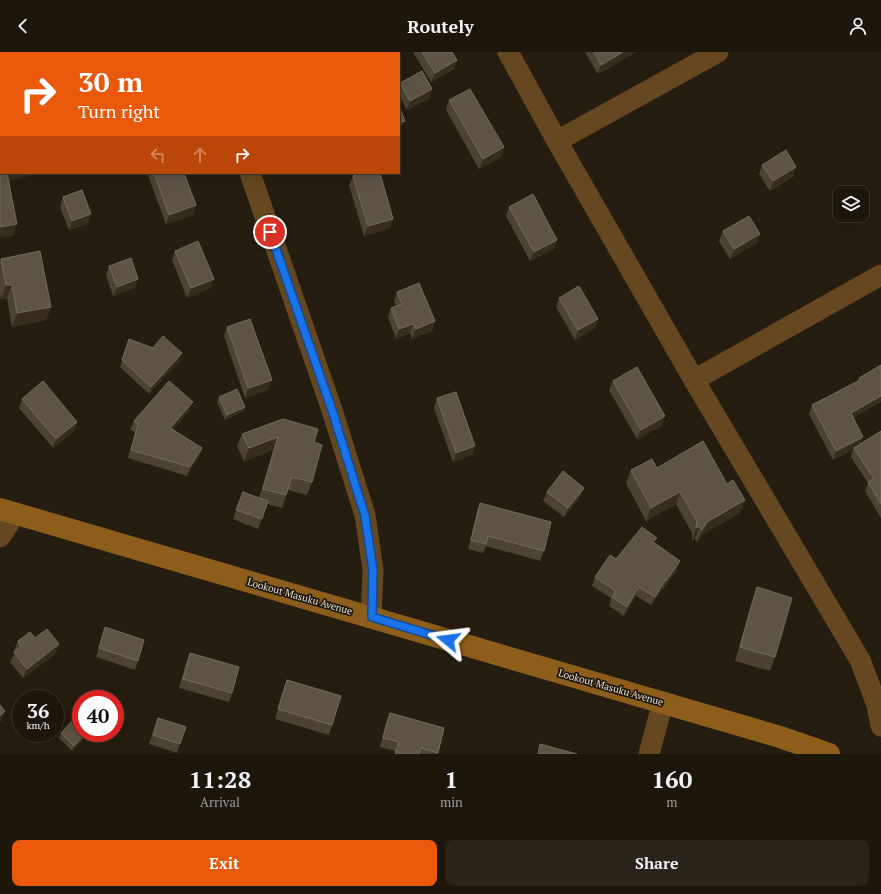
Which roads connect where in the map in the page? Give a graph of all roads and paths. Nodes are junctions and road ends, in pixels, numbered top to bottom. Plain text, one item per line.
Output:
1 (508, 52) edge
2 (718, 52) edge
3 (557, 141) junction
4 (250, 174) edge
5 (881, 275) edge
6 (694, 380) junction
7 (8, 511) edge
8 (0, 537) edge
9 (372, 617) junction
10 (663, 702) junction
11 (881, 726) edge
12 (649, 754) edge
13 (829, 754) edge

1 - 3 street
2 - 3 street
3 - 6 street
4 - 9 street
5 - 6 street
6 - 11 street
7 - 8 street
7 - 9 street, Lookout Masuku Avenue
9 - 10 street, Lookout Masuku Avenue
10 - 12 street
10 - 13 street, Lookout Masuku Avenue

